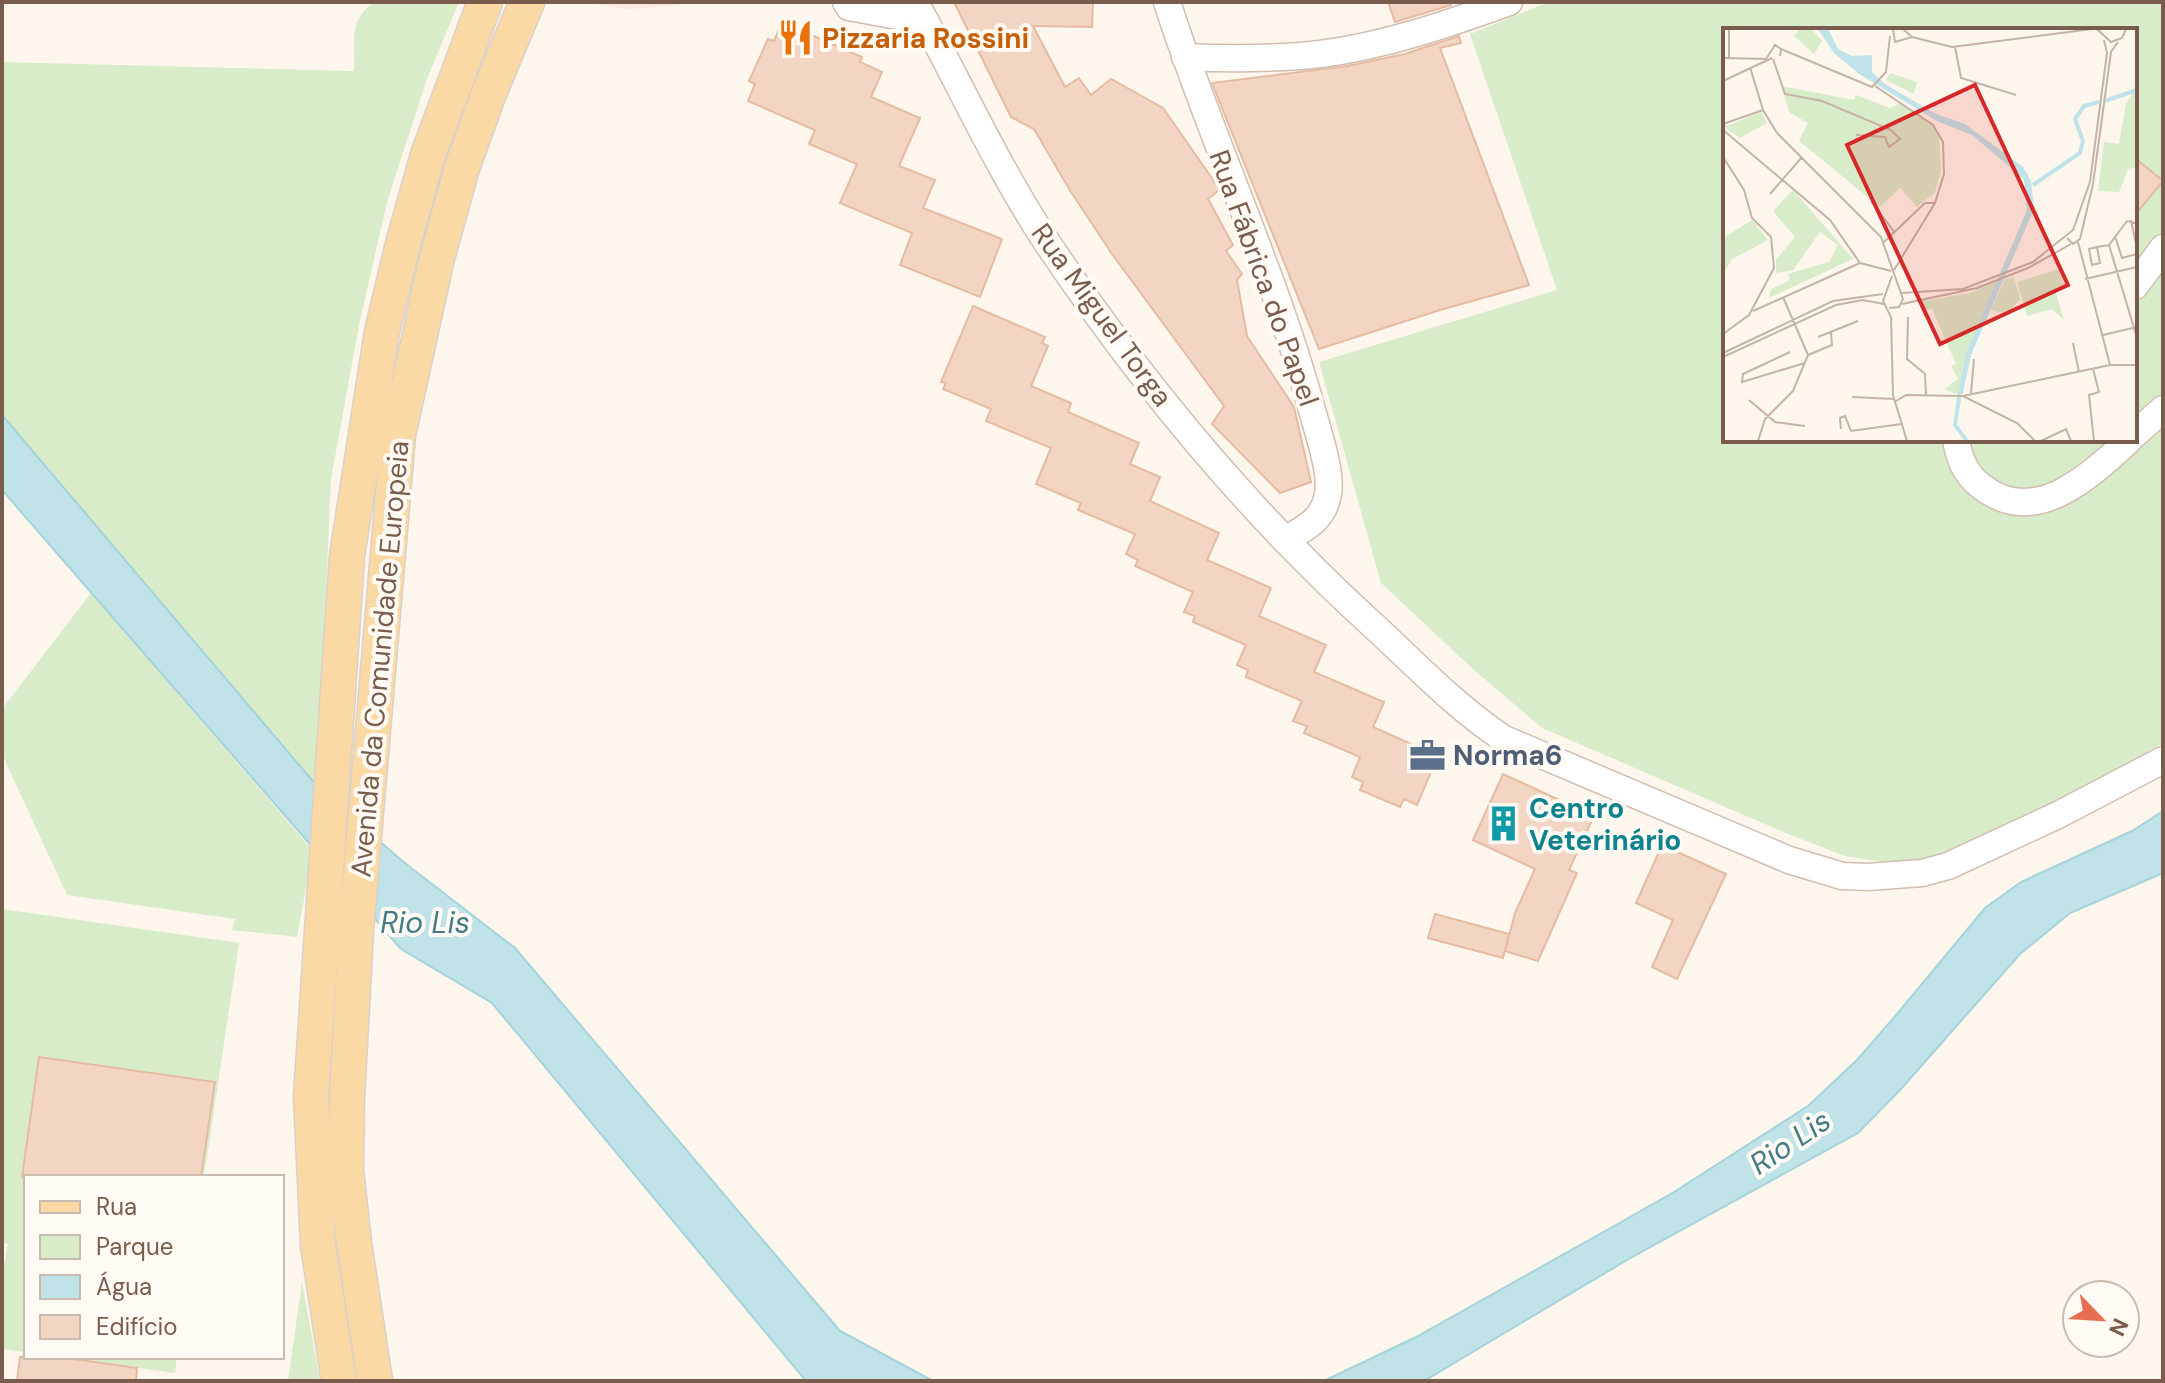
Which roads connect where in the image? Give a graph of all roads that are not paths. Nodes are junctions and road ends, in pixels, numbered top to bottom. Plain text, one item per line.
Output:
1 (485, 2) edge
2 (527, 2) edge
3 (1167, 2) edge
4 (1509, 2) edge
5 (847, 5) edge
6 (920, 12) edge
7 (1185, 57) junction
8 (2163, 248) edge
9 (2137, 283) edge
10 (2163, 409) edge
11 (2137, 432) edge
12 (1957, 442) edge
13 (2126, 442) edge
14 (1285, 540) junction
15 (2163, 760) edge
16 (339, 1381) edge
17 (375, 1381) edge

1 - 16 main road, Avenida da Comunidade Europeia
2 - 17 main road, Avenida da Comunidade Europeia
3 - 7 street, Rua Fábrica do Papel
4 - 7 street
5 - 6 street
6 - 14 street, Rua Miguel Torga
7 - 14 street, Rua Fábrica do Papel
8 - 9 street
10 - 11 street
12 - 13 street
14 - 15 street, Rua Miguel Torga

